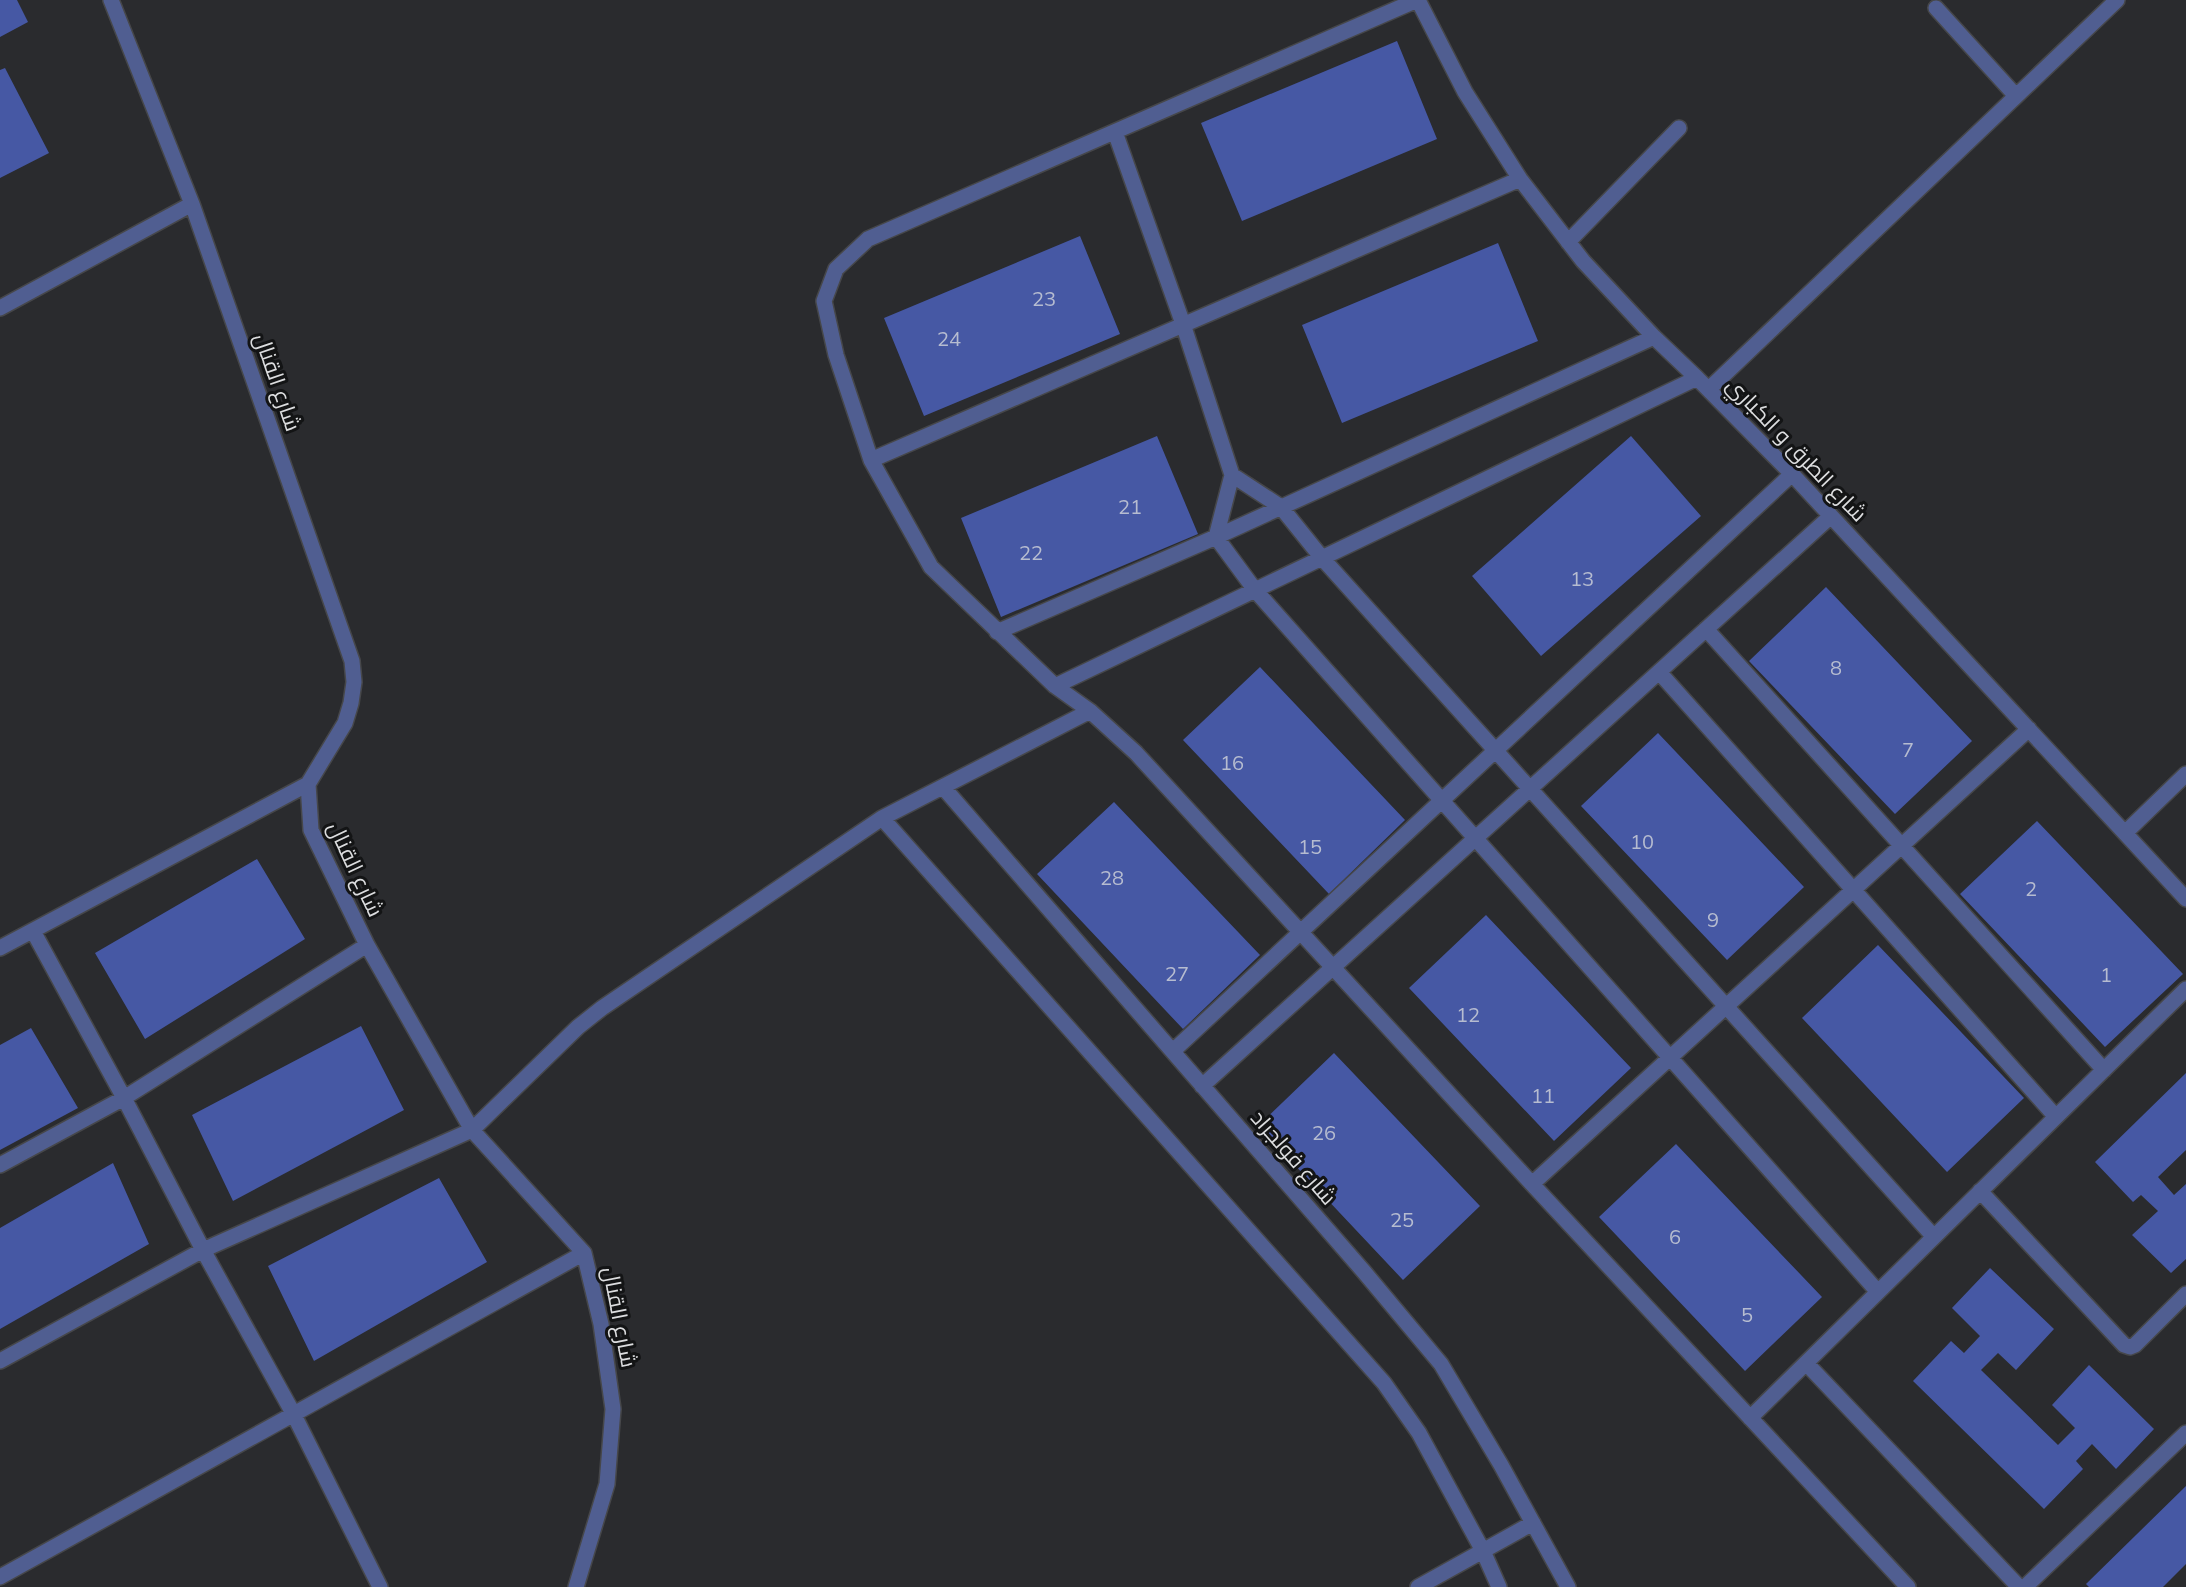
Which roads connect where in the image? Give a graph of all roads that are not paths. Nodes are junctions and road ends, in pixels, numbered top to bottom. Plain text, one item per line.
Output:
1 (111, 0) edge
2 (1418, 0) edge
3 (2117, 0) edge
4 (1936, 8) dead end
5 (2016, 96) junction
6 (1680, 128) dead end
7 (1115, 132) junction
8 (1520, 179) junction
9 (192, 204) junction
10 (1568, 242) junction
11 (0, 308) edge
12 (1183, 324) junction
13 (1653, 337) junction
14 (1697, 378) junction
15 (1709, 389) junction
16 (871, 460) junction
17 (1792, 474) junction
18 (1232, 476) junction
19 (1281, 507) junction
20 (1831, 516) junction
21 (1216, 537) junction
22 (1322, 558) junction
23 (1255, 590) junction
24 (1706, 629) junction
25 (997, 632) junction
26 (1659, 672) junction
27 (1055, 686) junction
28 (1090, 711) junction
29 (2029, 729) junction
30 (1496, 750) junction
31 (2186, 774) edge
32 (308, 784) junction
33 (943, 787) junction
34 (1530, 789) junction
35 (1442, 800) junction
36 (882, 818) junction
37 (2125, 833) junction
38 (1475, 839) junction
39 (1902, 846) junction
40 (1854, 889) junction
41 (2186, 899) edge
42 (33, 931) junction
43 (1300, 932) junction
44 (367, 945) junction
45 (0, 948) edge
46 (1333, 968) junction
47 (2186, 989) edge
48 (1726, 1006) junction
49 (1173, 1051) junction
50 (1670, 1058) junction
51 (2104, 1070) junction
52 (1202, 1086) junction
53 (124, 1098) junction
54 (2056, 1117) junction
55 (472, 1130) junction
56 (0, 1165) edge
57 (1532, 1184) junction
58 (1980, 1191) junction
59 (1934, 1237) junction
60 (203, 1250) junction
61 (584, 1253) junction
62 (1878, 1292) junction
63 (2183, 1303) edge
64 (0, 1361) edge
65 (1806, 1364) junction
66 (293, 1413) junction
67 (1750, 1418) junction
68 (2186, 1433) edge
69 (1533, 1523) junction
70 (1483, 1551) junction
71 (0, 1576) edge
72 (380, 1587) edge
73 (576, 1587) edge
74 (1418, 1587) edge
75 (1499, 1587) edge
76 (1568, 1587) edge
77 (1908, 1587) edge
78 (2019, 1587) edge
79 (2025, 1587) edge

1 - 9 street, شارع القنال
2 - 7 street
2 - 8 street, شارع الطرق و الكباري
3 - 5 street
4 - 5 street
5 - 15 street
6 - 10 street
7 - 12 street
7 - 16 street
8 - 10 street, شارع الطرق و الكباري
8 - 12 street
9 - 11 street
9 - 32 street, شارع القنال
10 - 13 street, شارع الطرق و الكباري
12 - 16 street
12 - 18 street
13 - 14 street, شارع الطرق و الكباري
13 - 19 street
14 - 15 street, شارع الطرق و الكباري
14 - 22 street
15 - 17 street, شارع الطرق و الكباري
16 - 25 street
17 - 20 street, شارع الطرق و الكباري
17 - 30 street
18 - 19 street
18 - 21 street
19 - 21 street
19 - 22 street
20 - 24 street
20 - 29 street, شارع الطرق و الكباري
21 - 23 street
21 - 25 street
22 - 23 street
22 - 30 street
23 - 27 street
23 - 35 street
24 - 26 street
24 - 39 street
25 - 27 street
26 - 34 street
26 - 40 street
27 - 28 street
28 - 33 street
28 - 43 street
29 - 37 street, شارع الطرق و الكباري
29 - 39 street
30 - 34 street
30 - 35 street
31 - 37 street
32 - 42 street
32 - 44 street, شارع القنال
33 - 36 street
33 - 49 street, شارع فولجراد
34 - 38 street
34 - 48 street
35 - 38 street
35 - 43 street
36 - 55 street
36 - 70 street
37 - 41 street, شارع الطرق و الكباري
38 - 46 street
38 - 50 street
39 - 40 street
39 - 51 street
40 - 48 street
40 - 54 street
42 - 45 street
42 - 53 street
43 - 46 street
43 - 49 street
44 - 53 street
44 - 55 street, شارع القنال
46 - 52 street
46 - 57 street
47 - 51 street
48 - 50 street
48 - 59 street
49 - 52 street, شارع فولجراد
50 - 57 street
50 - 62 street
51 - 54 street
52 - 69 street, شارع فولجراد
53 - 56 street
53 - 60 street
54 - 58 street
55 - 60 street
55 - 61 street, شارع القنال
57 - 67 street
58 - 59 street
58 - 63 street
59 - 62 street
60 - 64 street
60 - 66 street
61 - 66 street
61 - 73 street, شارع القنال
62 - 65 street
65 - 67 street
65 - 78 street
66 - 71 street
66 - 72 street
67 - 77 street
68 - 79 street
69 - 70 street
69 - 76 street, شارع فولجراد
70 - 74 street
70 - 75 street

